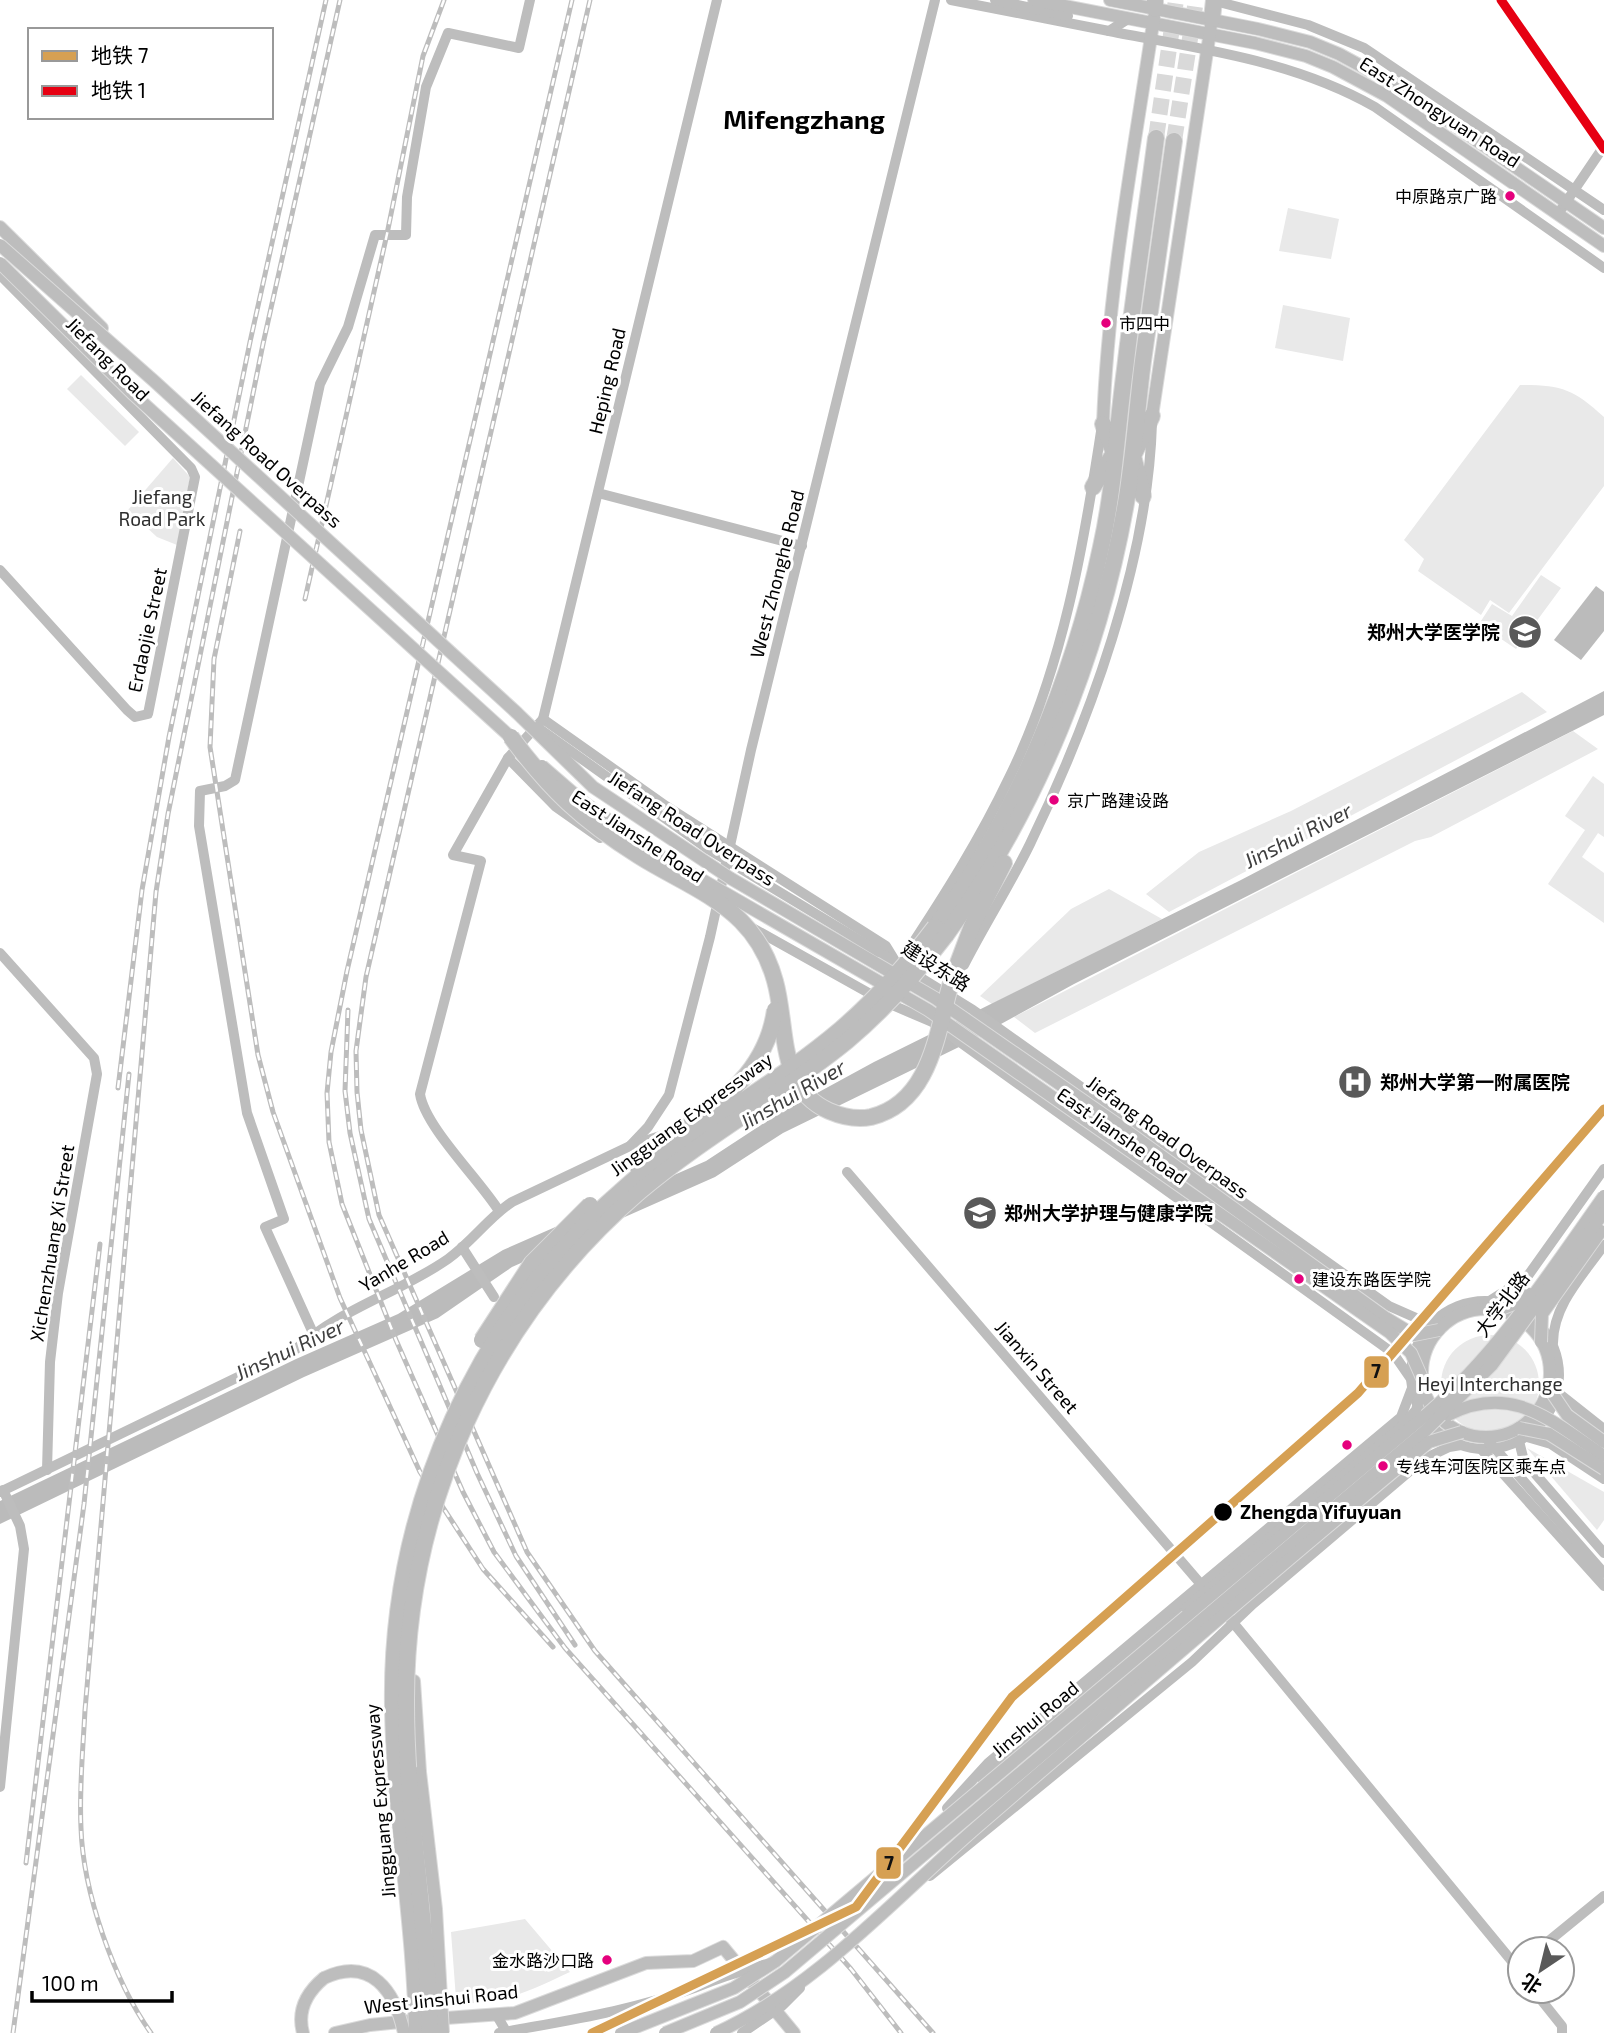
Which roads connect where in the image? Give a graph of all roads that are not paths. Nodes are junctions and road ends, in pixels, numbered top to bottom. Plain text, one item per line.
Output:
1 (530, 0) edge
2 (717, 0) edge
3 (935, 0) edge
4 (951, 0) edge
5 (995, 0) edge
6 (1034, 0) edge
7 (1110, 0) edge
8 (1218, 0) edge
9 (1129, 1) edge
10 (1156, 8) edge
11 (1128, 19) junction
12 (1216, 25) junction
13 (1112, 29) junction
14 (1151, 39) junction
15 (1207, 50) junction
16 (1156, 138) tunnel mouth
17 (1174, 141) tunnel mouth
18 (1604, 146) edge
19 (1574, 189) junction
20 (1566, 201) junction
21 (1604, 210) edge
22 (1558, 214) junction
23 (0, 228) edge
24 (1604, 228) edge
25 (0, 245) edge
26 (1604, 246) edge
27 (0, 263) edge
28 (1604, 268) edge
29 (0, 275) edge
30 (154, 381) junction
31 (1152, 416) joint
32 (1103, 424) junction
33 (1114, 453) junction
34 (191, 468) joint
35 (1093, 487) junction
36 (598, 493) junction
37 (1143, 496) joint
38 (1115, 517) junction
39 (802, 546) junction
40 (0, 570) edge
41 (1080, 675) junction
42 (517, 713) junction
43 (544, 719) junction
44 (511, 737) junction
45 (508, 758) junction
46 (729, 848) junction
47 (716, 908) junction
48 (0, 953) edge
49 (897, 961) junction
50 (776, 983) junction
51 (870, 992) junction
52 (949, 995) junction
53 (883, 1001) junction
54 (933, 1024) junction
55 (1002, 1031) joint
56 (630, 1146) junction
57 (1604, 1169) edge
58 (847, 1172) dead end
59 (1604, 1184) edge
60 (1604, 1196) edge
61 (499, 1211) junction
62 (1604, 1212) edge
63 (1604, 1227) edge
64 (1604, 1245) edge
65 (462, 1247) junction
66 (494, 1297) dead end
67 (1492, 1306) junction
68 (1440, 1323) junction
69 (1525, 1324) junction
70 (313, 1333) junction
71 (1547, 1344) junction
72 (1417, 1383) junction
73 (467, 1388) junction
74 (1553, 1390) junction
75 (1421, 1427) junction
76 (1604, 1429) edge
77 (1522, 1435) junction
78 (1462, 1439) junction
79 (1604, 1442) edge
80 (1483, 1443) junction
81 (1604, 1456) edge
82 (1604, 1469) edge
83 (47, 1470) junction
84 (1604, 1479) edge
85 (3, 1492) edge
86 (1604, 1553) edge
87 (1604, 1573) edge
88 (1202, 1584) junction
89 (1604, 1586) edge
90 (411, 1609) junction
91 (1234, 1624) junction
92 (0, 1787) edge
93 (947, 1808) junction
94 (935, 1829) junction
95 (1604, 1896) edge
96 (874, 1921) junction
97 (1556, 1935) edge
98 (1506, 1951) edge
99 (776, 1961) junction
100 (822, 1964) junction
101 (1545, 2005) edge
102 (496, 2014) junction
103 (303, 2033) edge
104 (335, 2033) edge
105 (404, 2033) edge
106 (417, 2033) edge
107 (430, 2033) edge
108 (443, 2033) edge
109 (499, 2033) edge
110 (507, 2033) edge
111 (621, 2033) edge
112 (664, 2033) edge
113 (716, 2033) edge
114 (742, 2033) edge
115 (794, 2033) edge
116 (1562, 2033) edge

1 - 70 street
2 - 36 street, Heping Road
3 - 39 street, West Zhonghe Road
4 - 13 street
5 - 13 street
6 - 11 main road, East Zhongyuan Road
7 - 9 main road, East Zhongyuan Road
8 - 12 highway
8 - 19 street
9 - 10 main road, East Zhongyuan Road
10 - 11 main road, East Zhongyuan Road
10 - 12 main road, East Zhongyuan Road
10 - 14 main road
11 - 13 street
12 - 15 main road
12 - 20 main road, East Zhongyuan Road
12 - 22 main road, East Zhongyuan Road
13 - 14 street
14 - 15 street
14 - 32 main road
15 - 28 street
15 - 31 main road
16 - 33 highway
17 - 38 highway
18 - 19 street
19 - 20 street
19 - 21 street
20 - 22 street
20 - 24 main road, East Zhongyuan Road
22 - 26 main road, East Zhongyuan Road
23 - 30 main road, bridge
25 - 30 main road, Jiefang Road Overpass, bridge
27 - 44 main road, Jiefang Road Overpass, bridge
29 - 34 street, Jiefang Road
30 - 42 main road, Jiefang Road Overpass, bridge
31 - 37 highway
32 - 33 highway
32 - 35 street
33 - 35 highway
33 - 38 highway
34 - 40 street, Erdaojie Street
35 - 49 street
36 - 39 street
36 - 43 street, Heping Road
37 - 52 street
38 - 41 highway, Jingguang Expressway
38 - 73 highway, Jingguang Expressway, bridge
39 - 46 street, West Zhonghe Road
41 - 50 highway, bridge
41 - 90 highway, Jingguang Expressway, bridge
42 - 49 street, 建设东路, bridge
42 - 68 main road, Jiefang Road Overpass, bridge
43 - 45 street, Heping Road
43 - 46 street, East Jianshe Road
44 - 50 highway, bridge
44 - 72 main road, Jiefang Road Overpass, bridge
45 - 47 street, East Jianshe Road
45 - 61 street, Heping Road
46 - 47 street, West Zhonghe Road
46 - 49 street, East Jianshe Road
47 - 51 street, East Jianshe Road
47 - 56 street, West Zhonghe Road
48 - 83 street, Xichenzhuang Xi Street
49 - 51 street
49 - 52 street, 建设东路
50 - 73 highway, bridge
51 - 53 street
52 - 54 street
52 - 55 street, 建设东路
53 - 54 street
53 - 56 street, Yanhe Road
54 - 72 street, East Jianshe Road
55 - 68 street, East Jianshe Road
56 - 61 street, Yanhe Road
57 - 67 street
58 - 88 street, Jianxin Street
59 - 67 main road, bridge
60 - 75 main road, 大学北路, bridge
61 - 65 street, Yanhe Road
62 - 69 main road, 大学北路, bridge
63 - 71 main road, bridge
64 - 71 street
65 - 66 street
65 - 70 street, Yanhe Road
67 - 68 main road
67 - 69 main road, bridge
67 - 71 street
68 - 72 main road
69 - 71 main road
69 - 75 main road, 大学北路, bridge
70 - 83 street, Yanhe Road
71 - 74 main road
72 - 78 main road, Jiefang Road Overpass, bridge
72 - 88 street
72 - 93 street, bridge
73 - 106 highway, Jingguang Expressway, bridge
74 - 76 street
74 - 77 main road, bridge
74 - 79 main road, bridge
75 - 81 main road, bridge
75 - 94 main road, Jinshui Road, bridge
75 - 112 main road, Jinshui Road, bridge
77 - 80 main road
77 - 82 main road, bridge
77 - 84 street
77 - 86 street
78 - 80 main road
78 - 91 street
78 - 96 main road, bridge
80 - 87 street, bridge
80 - 89 street
83 - 85 street, Yanhe Road
85 - 92 street
88 - 91 street, Jianxin Street
88 - 93 street
90 - 107 highway, Jingguang Expressway, bridge
90 - 108 main road, bridge
91 - 96 street, bridge
91 - 98 street, Jianxin Street
93 - 94 street
94 - 99 main road, Jinshui Road, bridge
95 - 97 street
96 - 100 main road, bridge
99 - 109 street, bridge
99 - 111 main road, Jinshui Road, bridge
100 - 113 main road, bridge
100 - 114 street, bridge
101 - 116 street
102 - 104 main road, West Jinshui Road
102 - 110 street
102 - 115 main road, West Jinshui Road
103 - 105 main road, bridge

